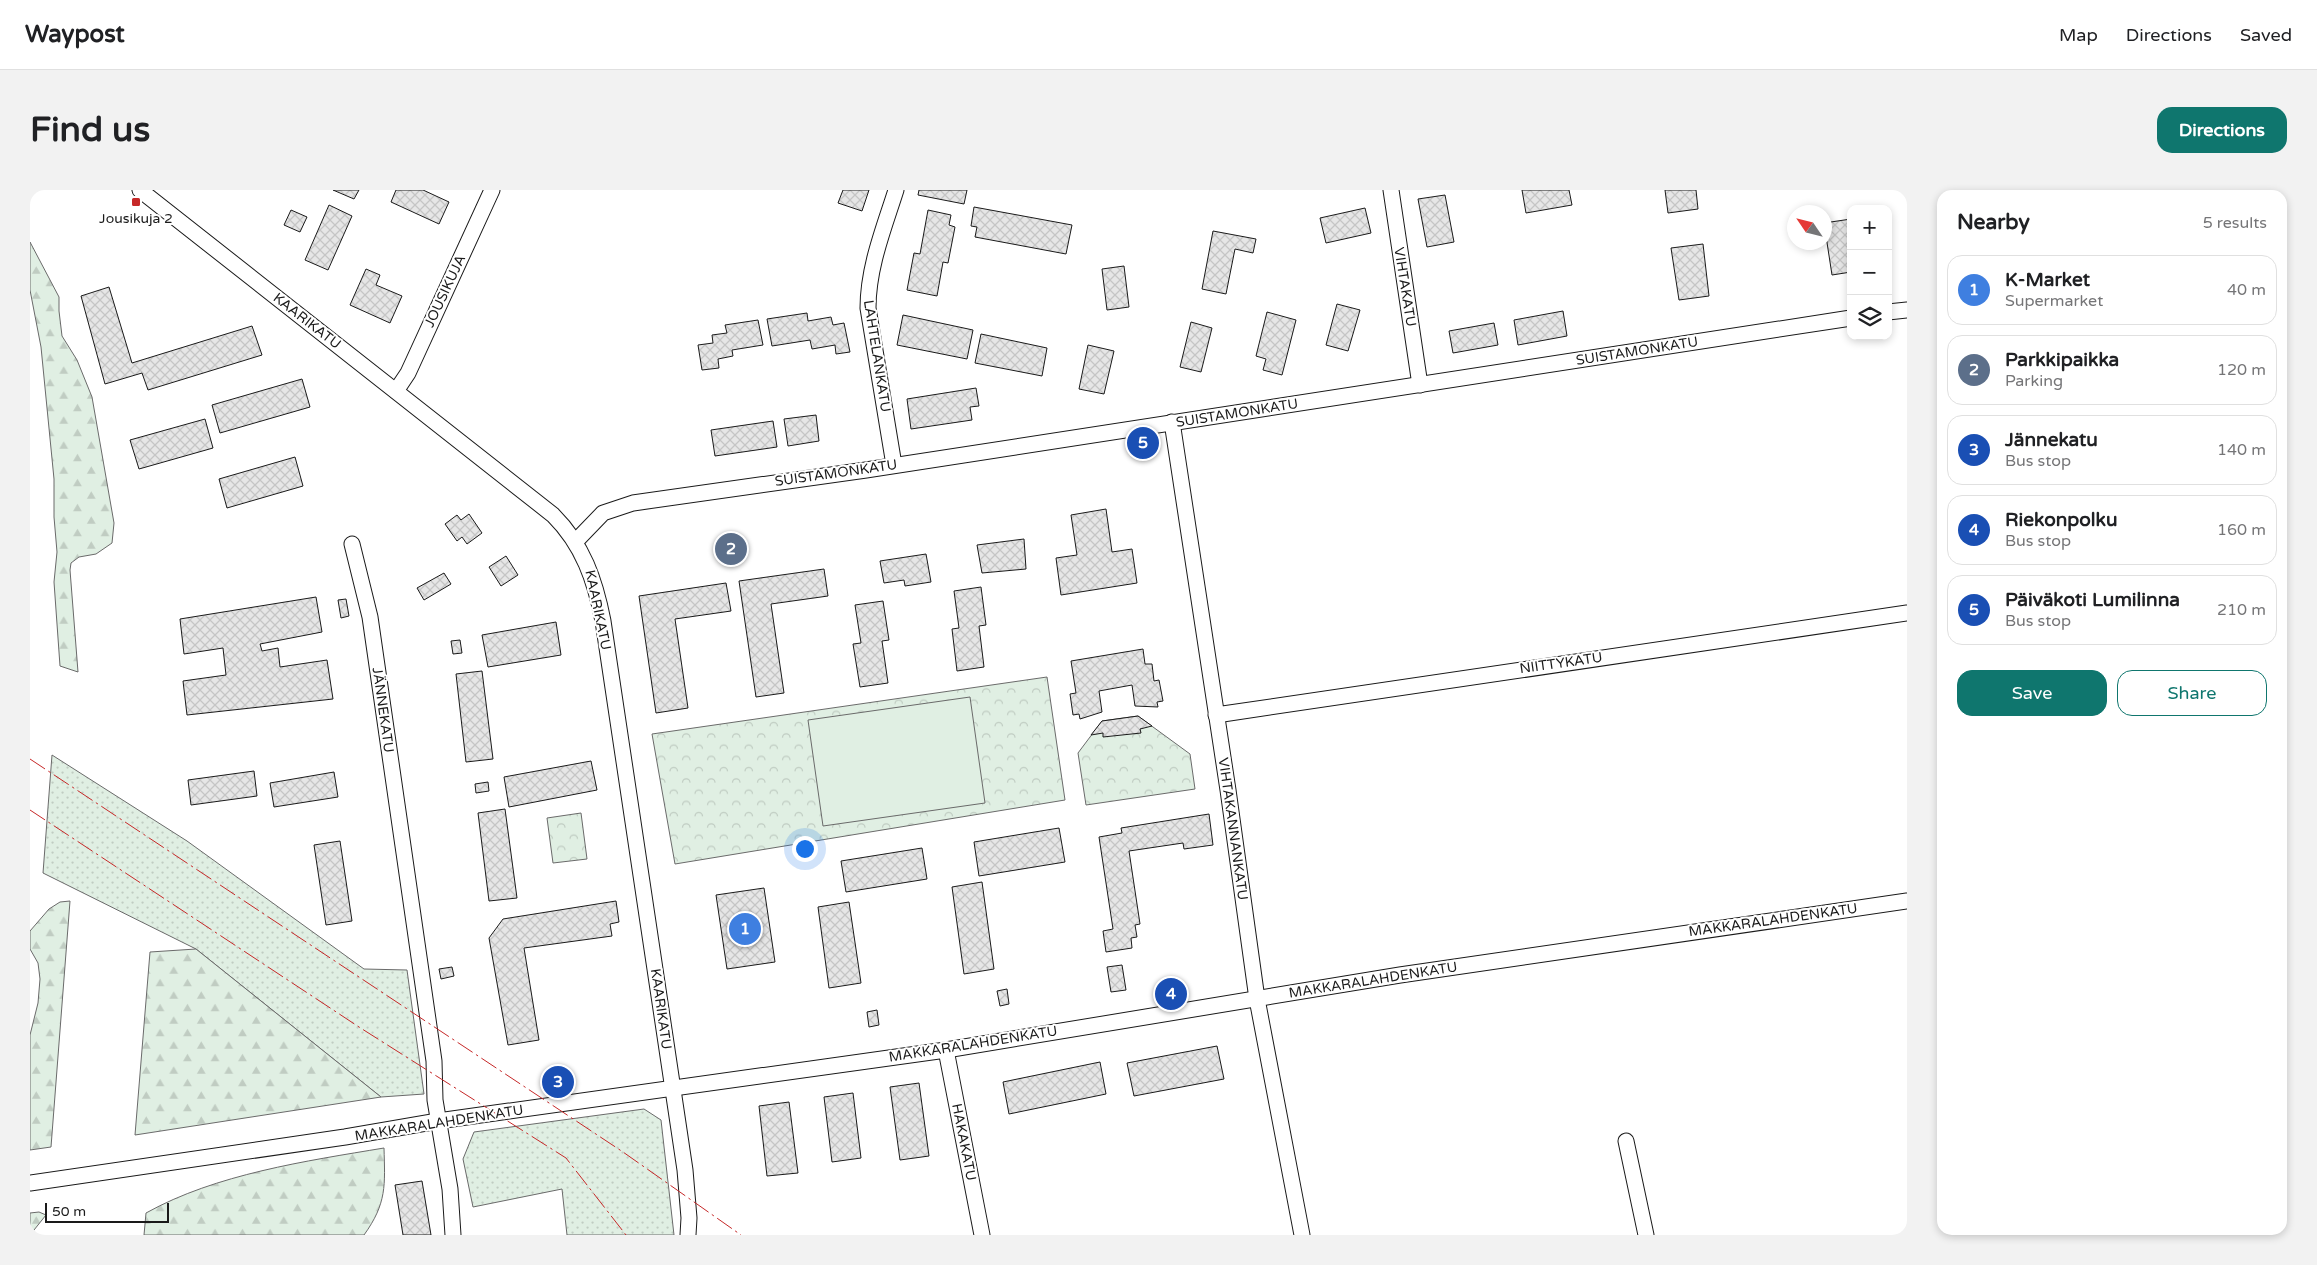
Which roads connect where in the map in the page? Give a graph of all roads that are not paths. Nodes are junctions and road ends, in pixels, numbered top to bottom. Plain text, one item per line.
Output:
1 (140, 190) edge
2 (492, 190) edge
3 (896, 190) edge
4 (1390, 190) edge
5 (1907, 310) edge
6 (1892, 312) edge
7 (1847, 319) edge
8 (1420, 384) junction
9 (396, 391) junction
10 (1172, 422) junction
11 (894, 465) junction
12 (576, 541) junction
13 (352, 544) dead end
14 (1907, 612) edge
15 (1216, 715) junction
16 (1907, 901) edge
17 (1256, 999) junction
18 (946, 1050) junction
19 (672, 1088) junction
20 (438, 1121) junction
21 (1626, 1141) dead end
22 (33, 1182) edge
23 (453, 1235) edge
24 (688, 1235) edge
25 (982, 1235) edge
26 (1302, 1235) edge
27 (1646, 1235) edge

1 - 9 street, KAARIKATU
2 - 9 street, JOUSIKUJA
3 - 11 street, LAHTELANKATU
4 - 8 street, VIHTAKATU
5 - 6 street
7 - 8 street, SUISTAMONKATU
8 - 10 street, SUISTAMONKATU
9 - 12 street, KAARIKATU
10 - 11 street, SUISTAMONKATU
10 - 15 street, VIHTAKANNANKATU
11 - 12 street, SUISTAMONKATU
12 - 19 street, KAARIKATU
13 - 20 street, JÄNNEKATU
14 - 15 street, NIITTYKATU
15 - 17 street, VIHTAKANNANKATU
16 - 17 street, MAKKARALAHDENKATU
17 - 18 street, MAKKARALAHDENKATU
17 - 26 street, VIHTAKANNANKATU
18 - 19 street, MAKKARALAHDENKATU
18 - 25 street, HAKAKATU
19 - 20 street, MAKKARALAHDENKATU
19 - 24 street, KAARIKATU
20 - 22 street, MAKKARALAHDENKATU
20 - 23 street, JÄNNEKATU
21 - 27 street

